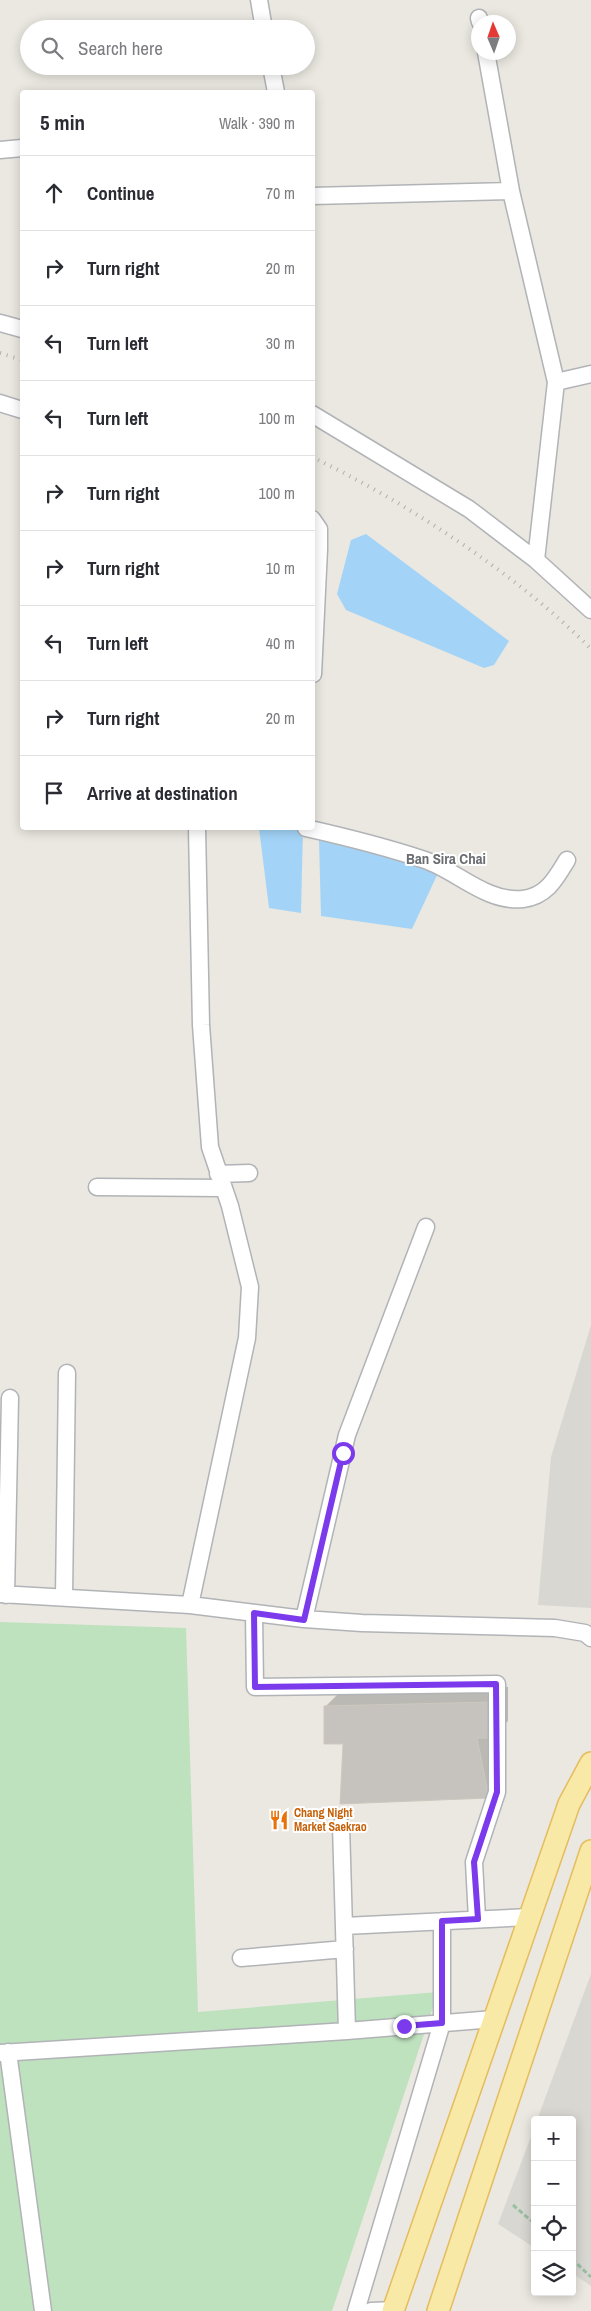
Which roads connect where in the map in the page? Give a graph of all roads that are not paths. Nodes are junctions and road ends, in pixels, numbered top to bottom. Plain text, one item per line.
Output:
1 (260, 0) edge
2 (263, 20) edge
3 (487, 60) edge
4 (273, 75) edge
5 (276, 90) edge
6 (20, 148) edge
7 (0, 150) edge
8 (511, 191) junction
9 (315, 196) edge
10 (0, 323) edge
11 (20, 328) edge
12 (591, 374) edge
13 (556, 382) junction
14 (0, 403) edge
15 (20, 409) edge
16 (315, 416) edge
17 (315, 523) edge
18 (536, 560) junction
19 (591, 610) edge
20 (315, 630) edge
21 (198, 830) edge
22 (313, 830) edge
23 (567, 860) dead end
24 (249, 1173) dead end
25 (221, 1181) junction
26 (97, 1188) dead end
27 (426, 1227) dead end
28 (67, 1373) dead end
29 (10, 1398) dead end
30 (3, 1594) edge
31 (64, 1597) junction
32 (190, 1605) junction
33 (254, 1613) junction
34 (304, 1620) junction
35 (589, 1634) edge
36 (591, 1763) edge
37 (341, 1825) dead end
38 (591, 1851) edge
39 (530, 1917) junction
40 (478, 1919) junction
41 (442, 1921) junction
42 (344, 1926) junction
43 (345, 1949) junction
44 (241, 1958) dead end
45 (494, 2019) junction
46 (442, 2023) junction
47 (347, 2031) junction
48 (4, 2053) edge
49 (394, 2310) edge
50 (43, 2311) edge
51 (356, 2311) edge
52 (371, 2311) edge
53 (438, 2311) edge

1 - 2 street
3 - 8 street
4 - 5 street
6 - 7 street
8 - 9 street
8 - 13 street
10 - 11 street
12 - 13 street
13 - 18 street
14 - 15 street
16 - 18 street
17 - 20 street
18 - 19 street
21 - 25 street
22 - 23 street
24 - 25 street
25 - 26 street
25 - 32 street
27 - 34 street
28 - 31 street
29 - 30 street
30 - 31 street
31 - 32 street
32 - 33 street
33 - 34 street
33 - 40 street
34 - 35 street
36 - 39 main road
37 - 42 street
38 - 53 main road
39 - 40 street
39 - 45 main road
40 - 41 street
41 - 42 street
41 - 46 street
42 - 43 street
43 - 44 street
43 - 47 street
45 - 46 street
45 - 49 main road
46 - 47 street
46 - 51 street
47 - 48 street
48 - 50 street
49 - 52 street

